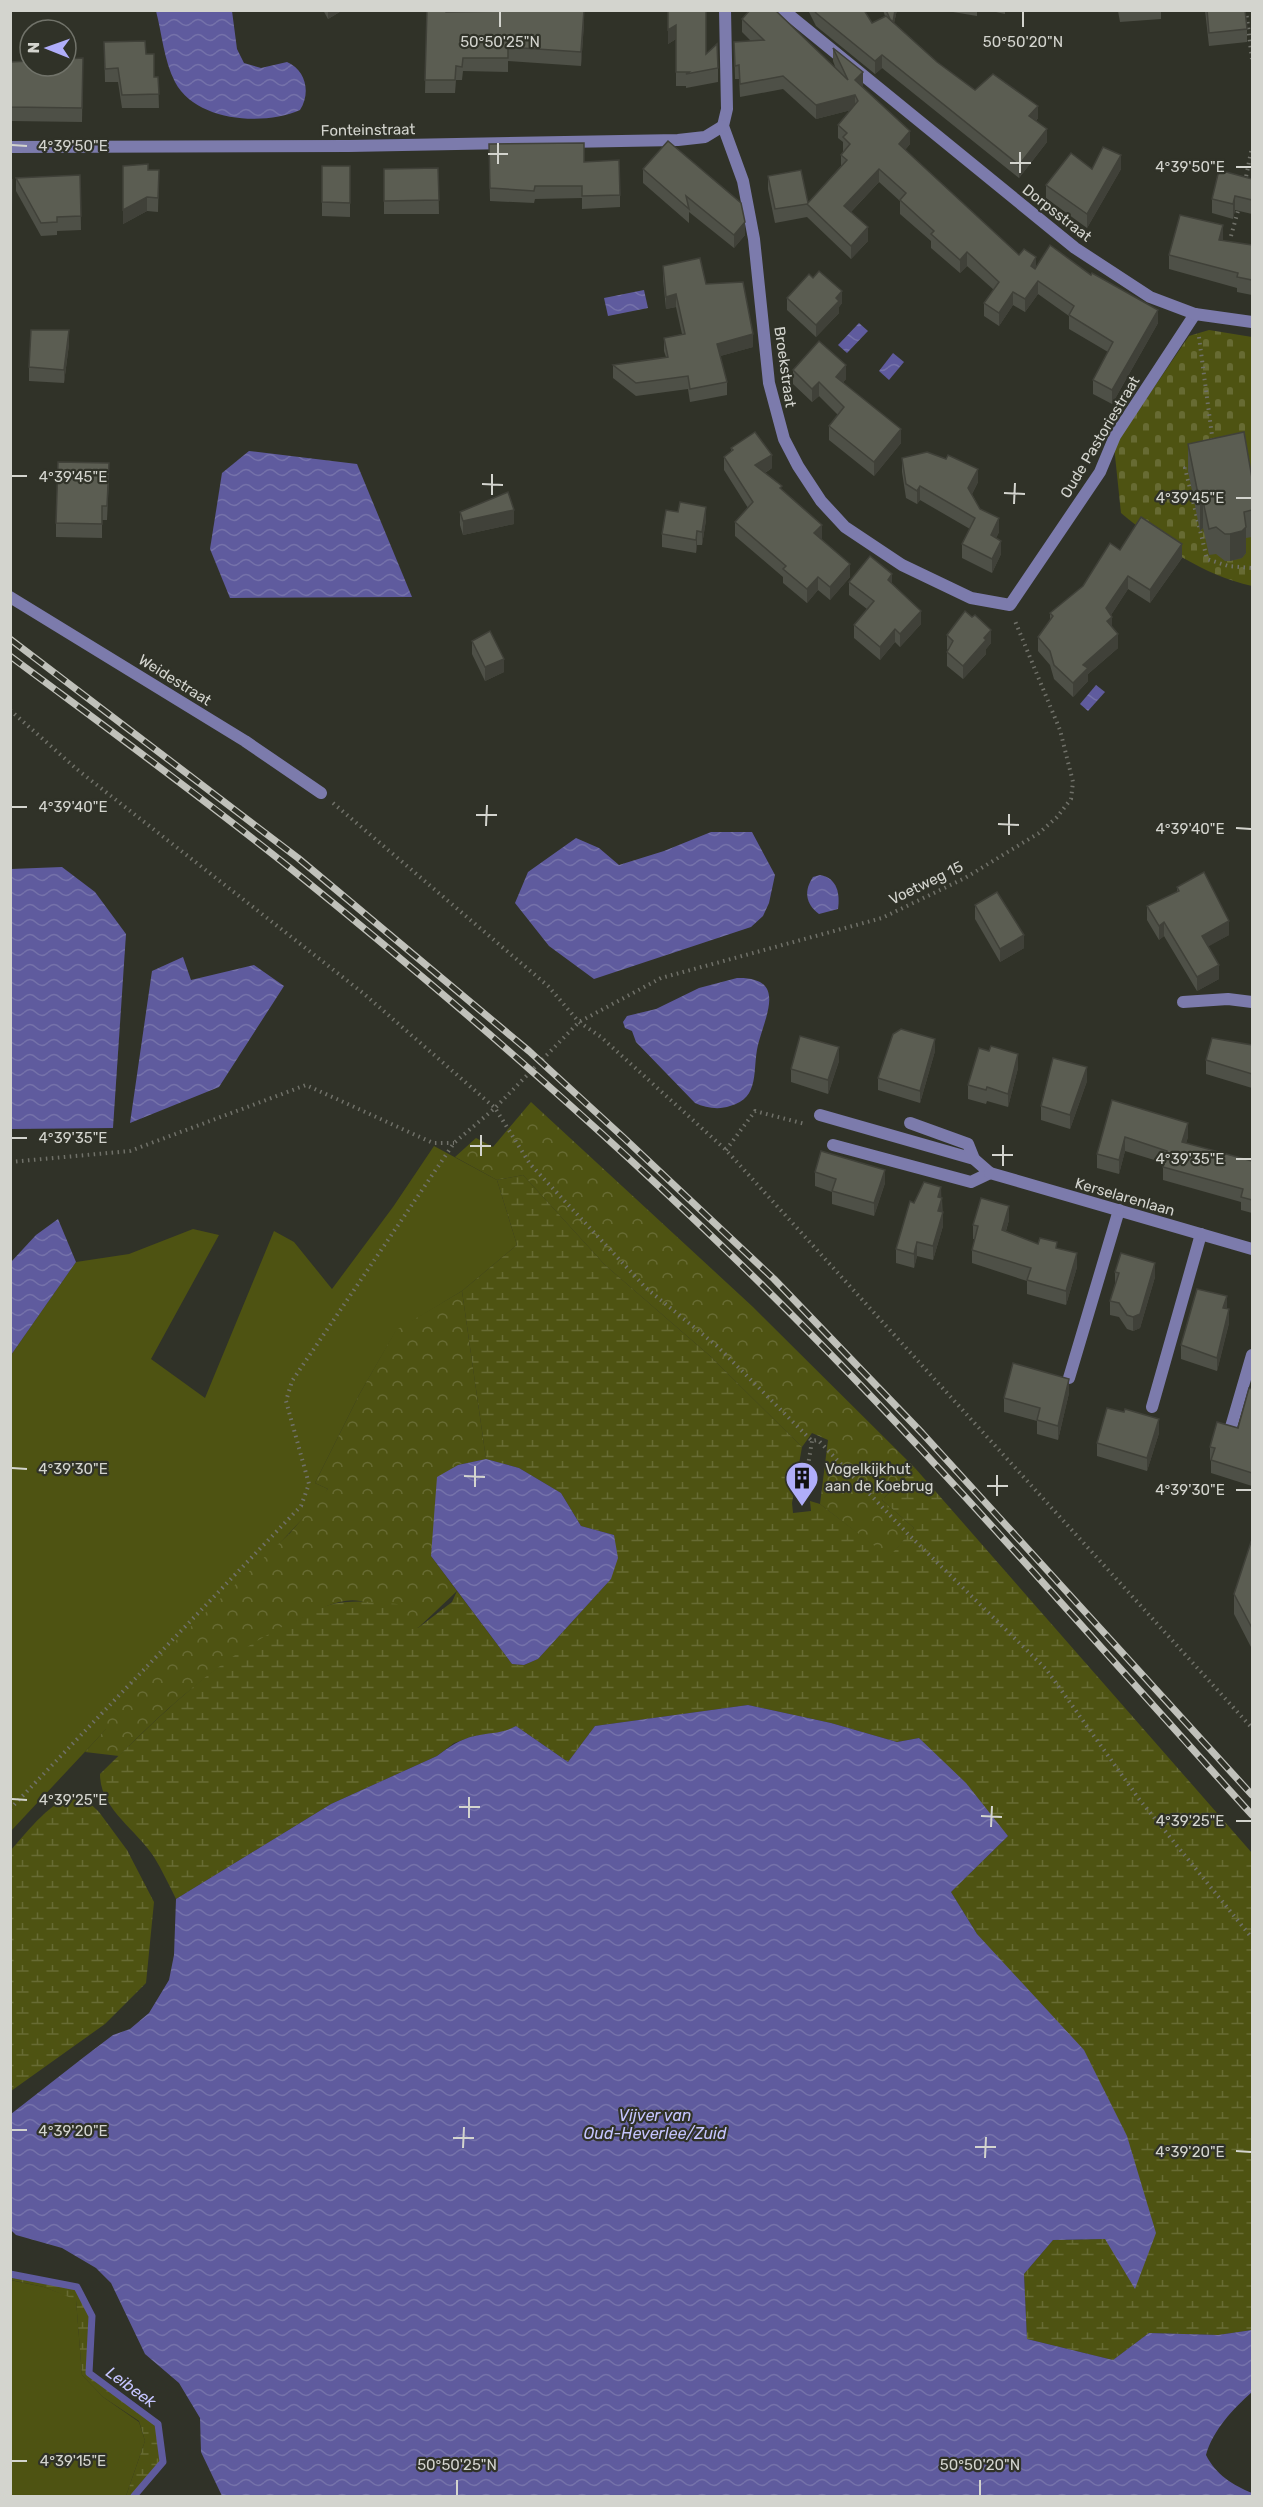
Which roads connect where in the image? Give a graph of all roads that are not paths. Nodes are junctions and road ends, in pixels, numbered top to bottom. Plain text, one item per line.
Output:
1 (725, 10) edge
2 (783, 10) edge
3 (723, 126) junction
4 (10, 147) edge
5 (1196, 313) junction
6 (1252, 322) edge
7 (10, 597) edge
8 (1010, 605) joint
9 (321, 793) road end
10 (1183, 1002) dead end
11 (1252, 1002) edge
12 (820, 1115) dead end
13 (910, 1123) dead end
14 (833, 1145) dead end
15 (974, 1159) junction
16 (990, 1173) junction
17 (1119, 1210) junction
18 (1201, 1234) junction
19 (1252, 1249) edge
20 (1252, 1355) edge
21 (1069, 1378) edge
22 (1152, 1407) dead end
23 (1231, 1427) edge

1 - 3 street, Broekstraat
2 - 5 street, Dorpsstraat
3 - 4 street, Fonteinstraat
3 - 8 street, Broekstraat
5 - 6 street, Dorpsstraat
5 - 8 street, Oude Pastoriestraat
7 - 9 street, Weidestraat
10 - 11 street
12 - 15 street
13 - 15 street
14 - 16 street
15 - 16 street
16 - 17 street, Kerselarenlaan
17 - 18 street, Kerselarenlaan
17 - 21 street
18 - 19 street, Kerselarenlaan
18 - 22 street
20 - 23 street

